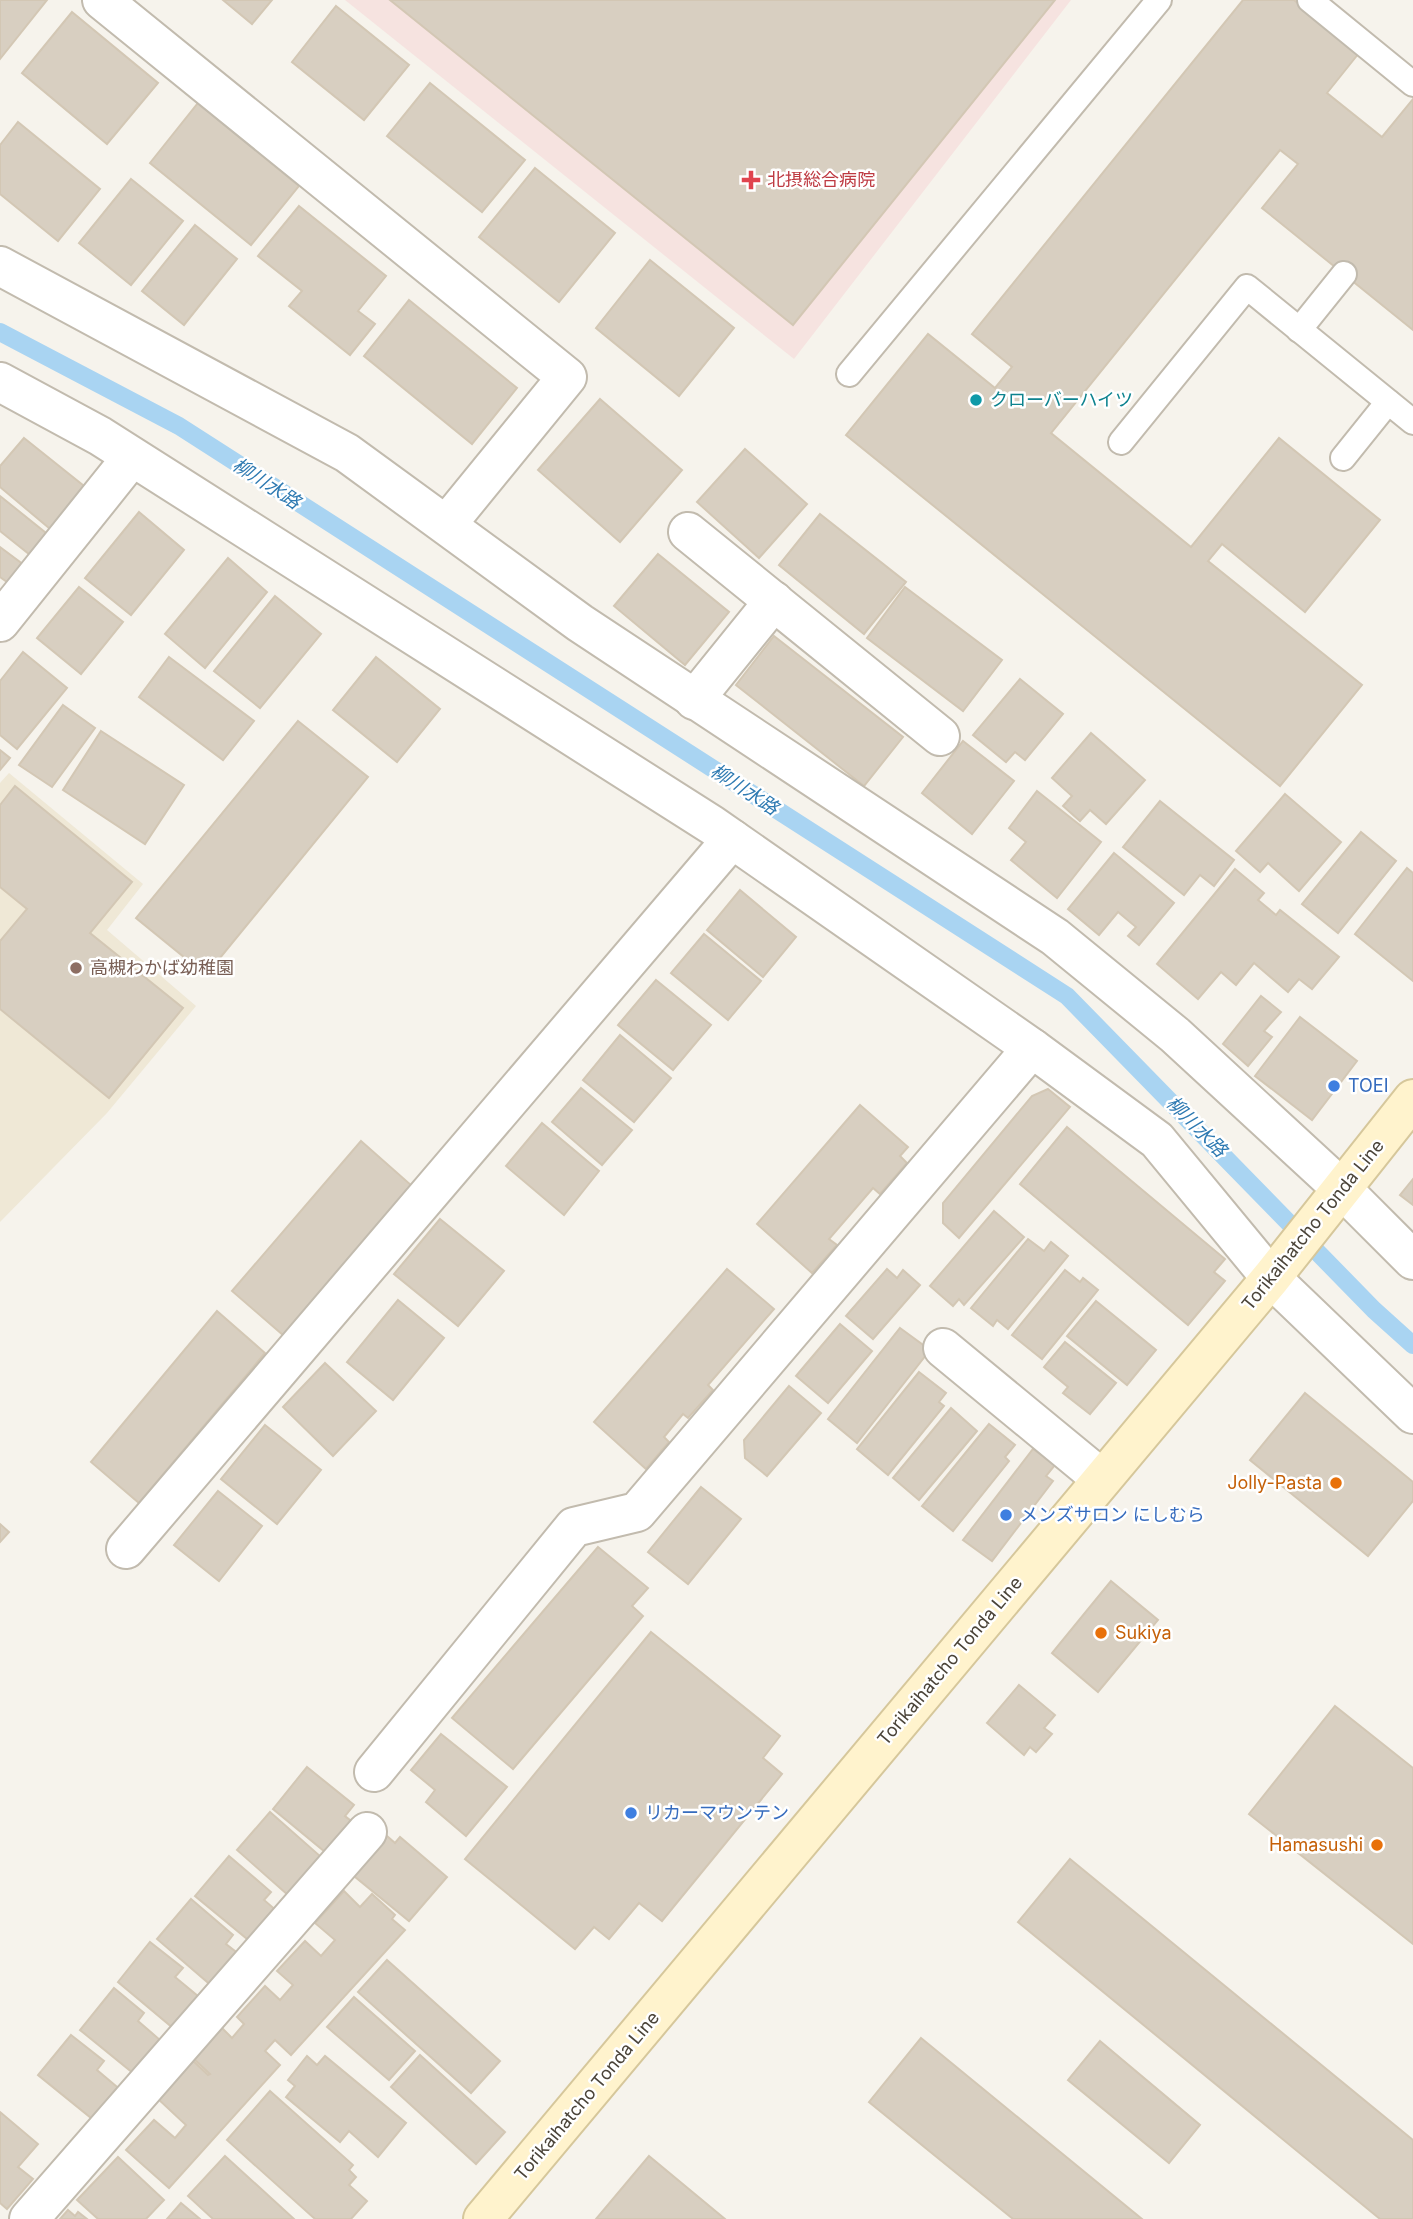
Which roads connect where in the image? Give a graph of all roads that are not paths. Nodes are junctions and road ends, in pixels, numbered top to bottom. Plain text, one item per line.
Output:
1 (102, 0) edge
2 (1159, 0) edge
3 (1310, 0) edge
4 (1413, 83) edge
5 (0, 266) edge
6 (1344, 274) dead end
7 (1299, 330) junction
8 (849, 374) dead end
9 (1, 384) edge
10 (1388, 402) junction
11 (1413, 422) edge
12 (1121, 442) dead end
13 (132, 457) junction
14 (1343, 458) dead end
15 (447, 524) junction
16 (688, 532) dead end
17 (774, 601) junction
18 (0, 622) edge
19 (694, 700) junction
20 (940, 736) dead end
21 (732, 839) junction
22 (1031, 1048) junction
23 (1413, 1099) edge
24 (1334, 1199) junction
25 (1413, 1260) edge
26 (1277, 1271) junction
27 (943, 1348) dead end
28 (1413, 1414) edge
29 (1102, 1479) junction
30 (126, 1549) dead end
31 (374, 1772) dead end
32 (367, 1832) dead end
33 (29, 2219) edge
34 (483, 2219) edge

1 - 15 street
2 - 8 lane
3 - 4 lane
5 - 15 street
6 - 7 lane
7 - 10 lane
7 - 12 lane
9 - 13 street
10 - 11 lane
10 - 14 lane
13 - 18 street
13 - 21 street
15 - 19 street
16 - 17 street
17 - 19 street
17 - 20 street
19 - 24 street
21 - 22 street
21 - 30 street
22 - 26 street
22 - 31 street
23 - 24 main road, Torikaihatcho Tonda Line
24 - 25 street
24 - 26 main road, Torikaihatcho Tonda Line
26 - 28 street
26 - 29 main road, Torikaihatcho Tonda Line
27 - 29 street
29 - 34 main road, Torikaihatcho Tonda Line
32 - 33 street

